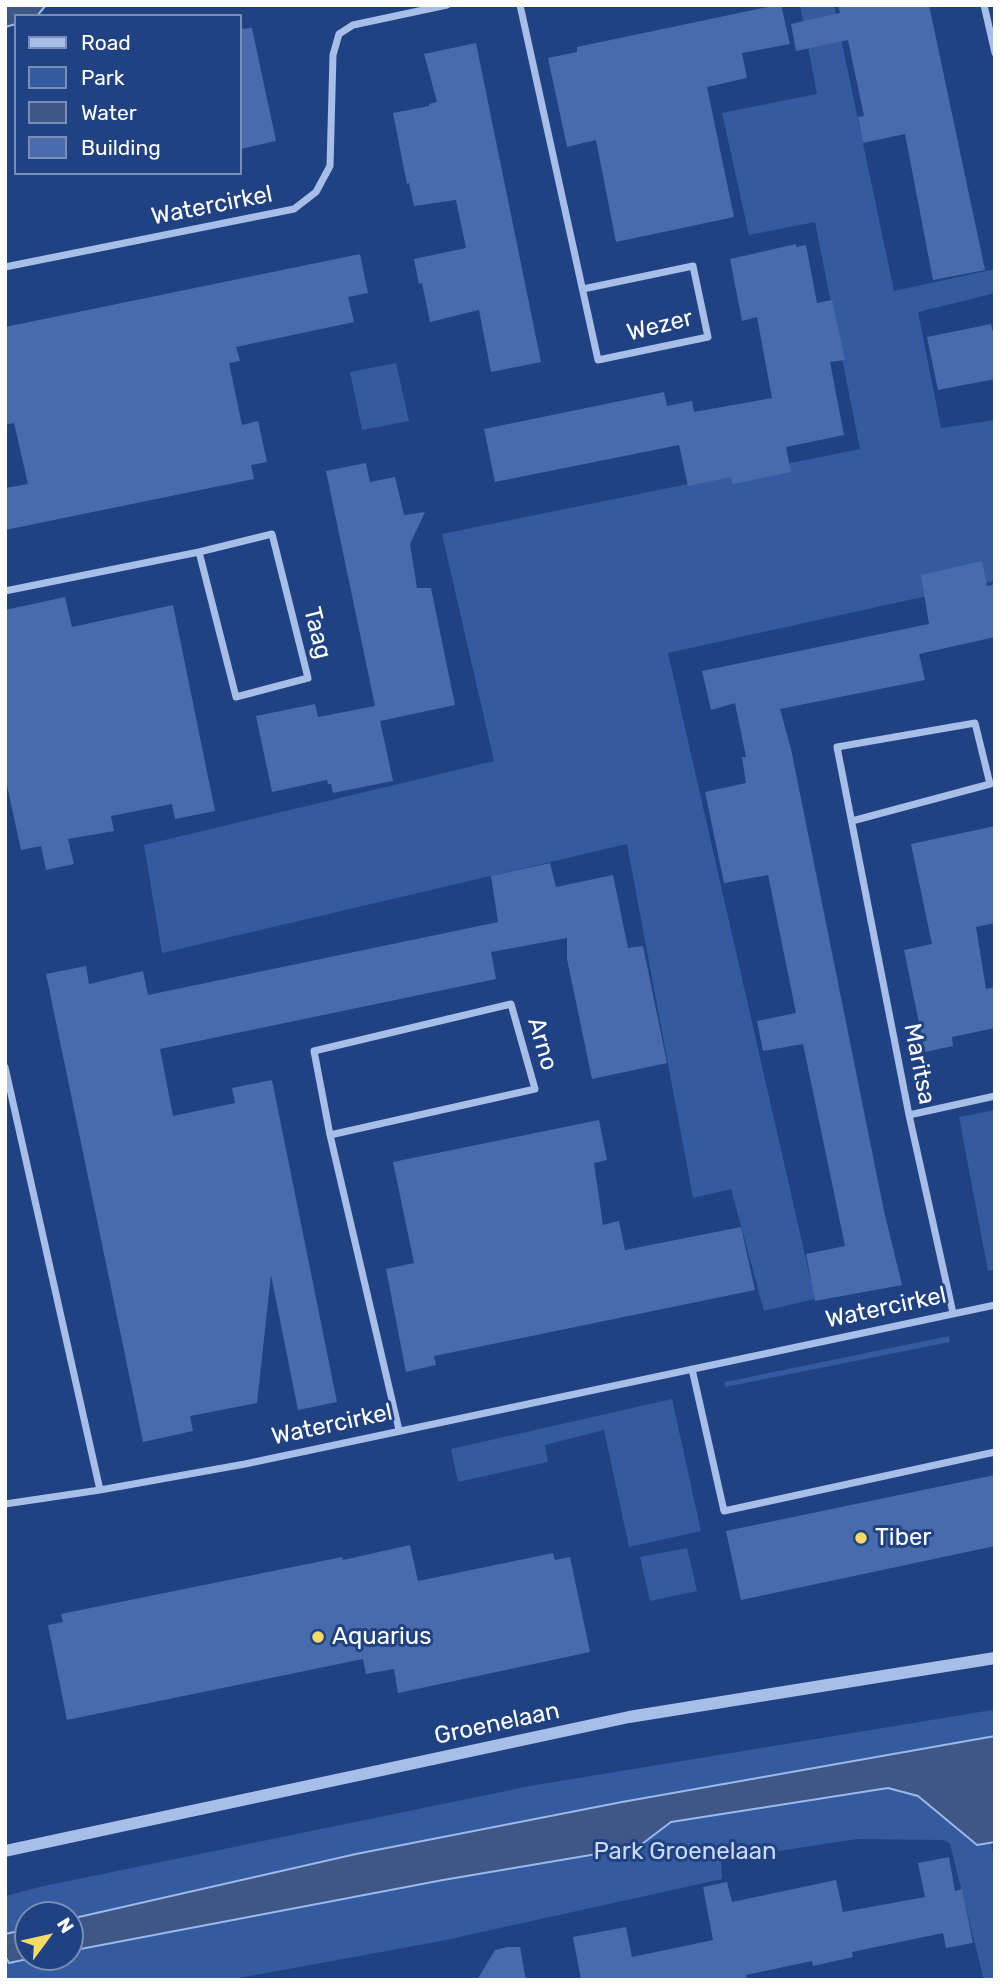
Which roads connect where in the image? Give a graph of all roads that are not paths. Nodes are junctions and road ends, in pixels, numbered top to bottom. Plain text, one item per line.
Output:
1 (447, 5) edge
2 (520, 5) edge
3 (984, 5) edge
4 (995, 53) edge
5 (5, 267) edge
6 (583, 289) junction
7 (199, 552) junction
8 (5, 591) edge
9 (852, 821) junction
10 (5, 1067) edge
11 (995, 1096) edge
12 (909, 1115) junction
13 (330, 1135) junction
14 (995, 1305) edge
15 (953, 1312) junction
16 (692, 1369) junction
17 (400, 1430) junction
18 (995, 1452) edge
19 (100, 1490) junction
20 (5, 1504) edge
21 (995, 1658) edge
22 (7, 1849) edge

1 - 5 street, Watercirkel
2 - 6 street, Wezer
3 - 4 street
6 - 6 street, Wezer
7 - 7 street, Taag
7 - 8 street, Taag
9 - 9 street, Maritsa
9 - 12 street, Maritsa
10 - 19 street
11 - 12 street
12 - 15 street, Maritsa
13 - 13 street, Arno
13 - 17 street, Arno
14 - 15 street, Watercirkel
15 - 16 street, Watercirkel
16 - 17 street, Watercirkel
16 - 18 street
17 - 19 street, Watercirkel
19 - 20 street, Watercirkel
21 - 22 street, Groenelaan

